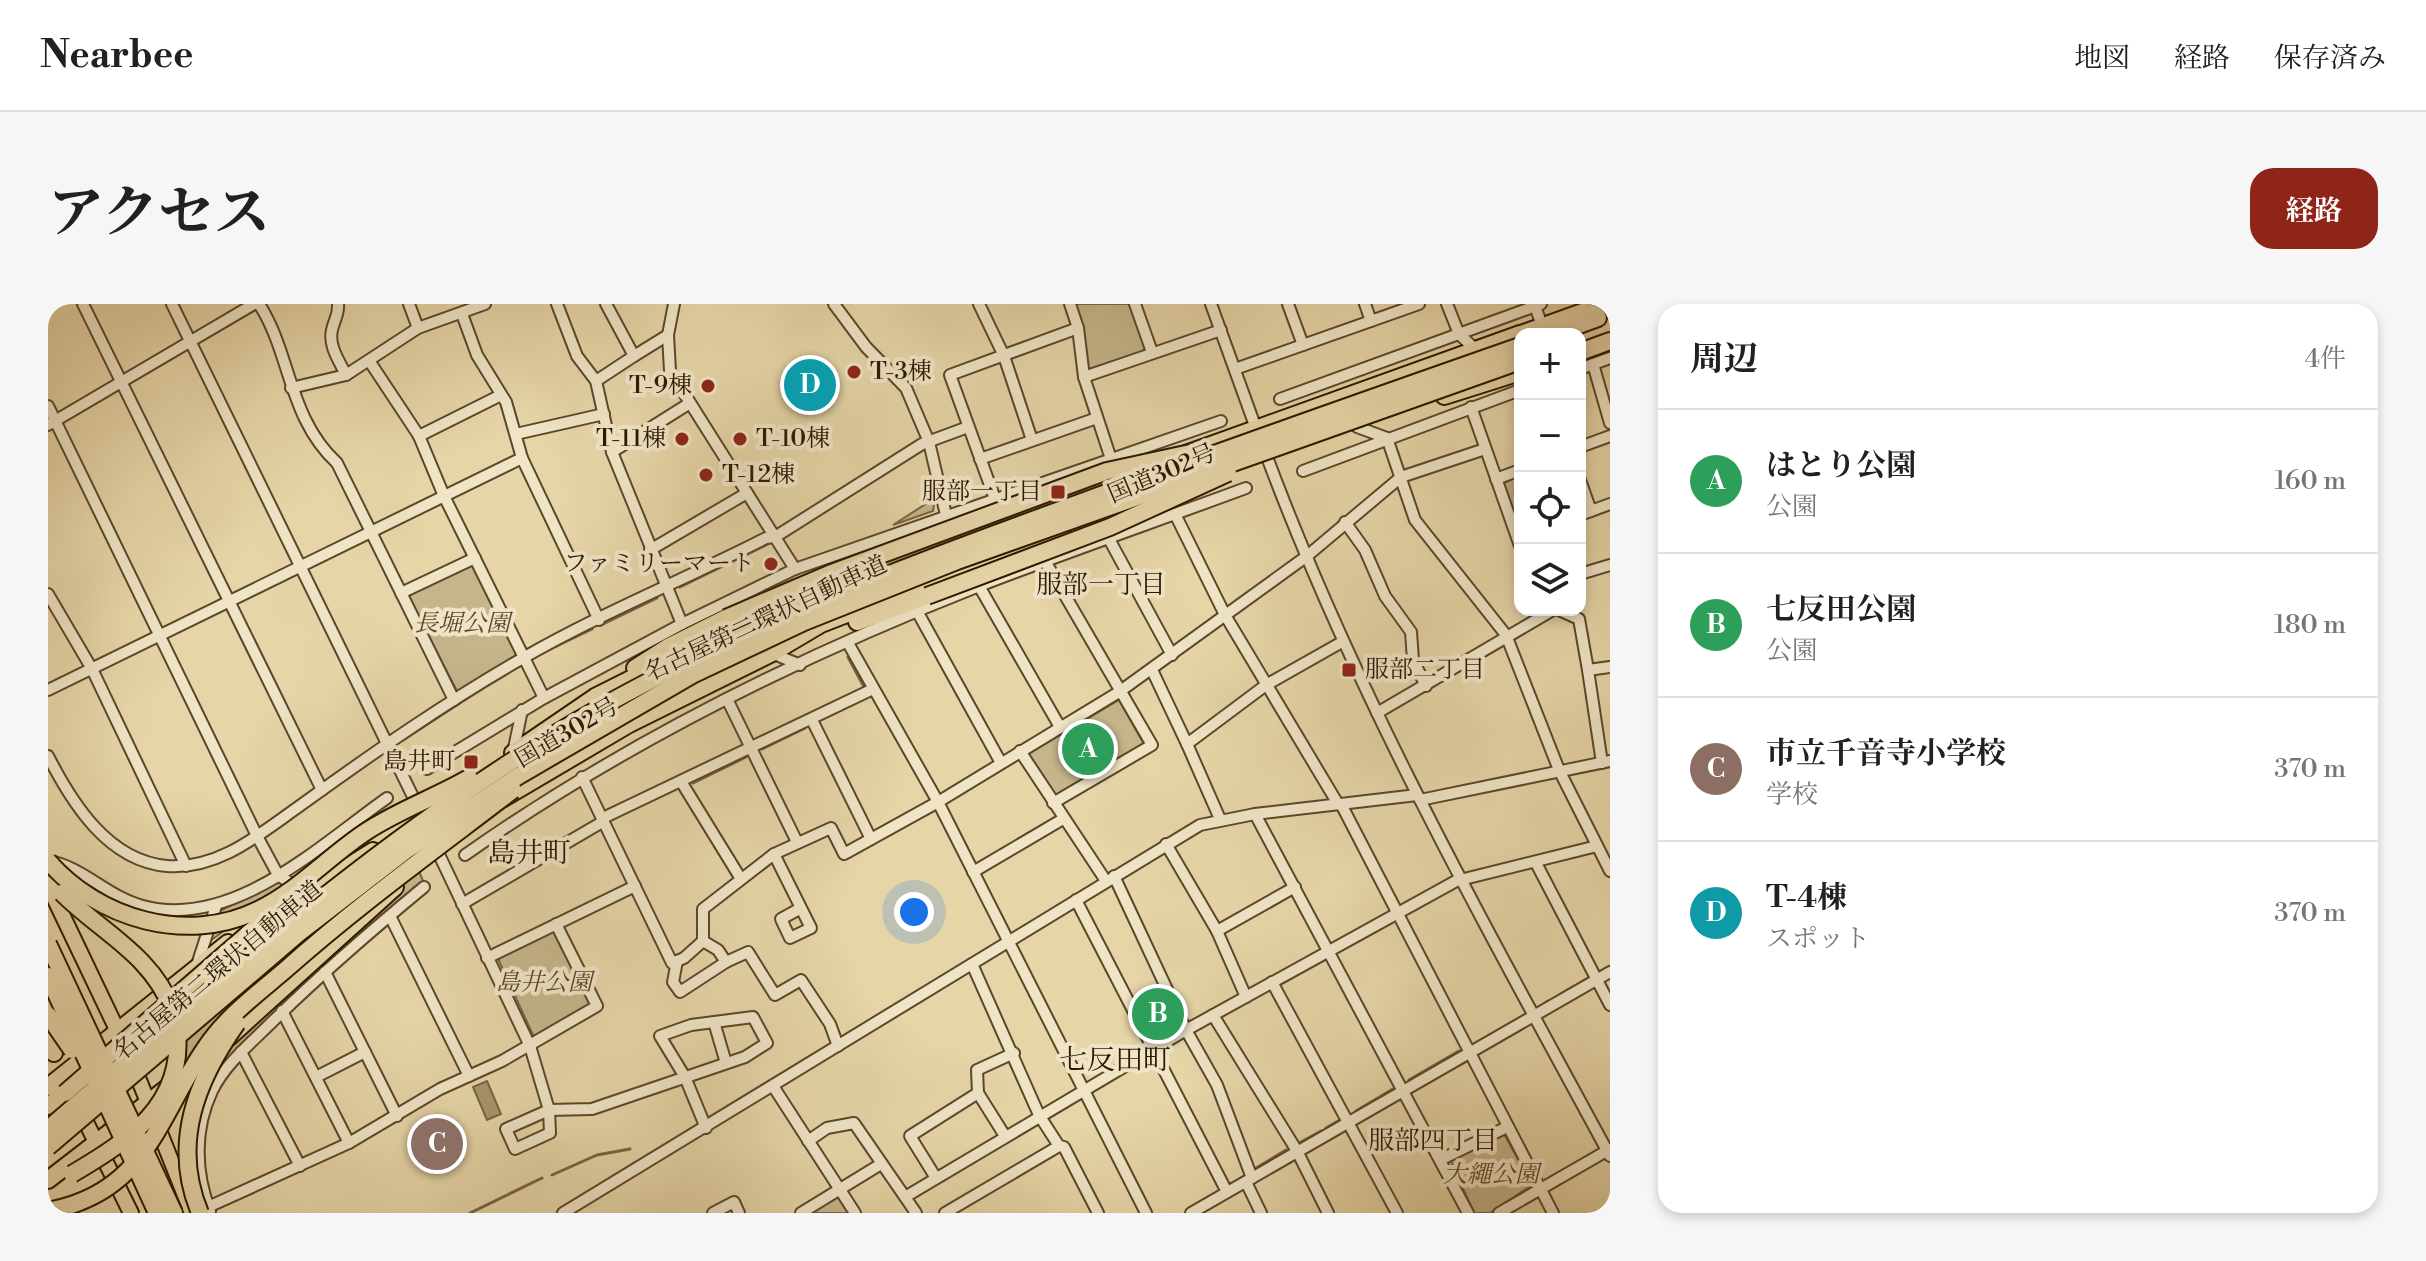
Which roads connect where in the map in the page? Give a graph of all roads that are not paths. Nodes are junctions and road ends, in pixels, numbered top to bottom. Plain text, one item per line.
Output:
1 (83, 304) edge
2 (172, 304) edge
3 (256, 304) edge
4 (338, 304) edge
5 (409, 304) edge
6 (485, 304) edge
7 (557, 304) edge
8 (606, 304) edge
9 (674, 304) edge
10 (834, 304) edge
11 (979, 304) edge
12 (1070, 304) edge
13 (1135, 304) edge
14 (1211, 304) edge
15 (1288, 304) edge
16 (1365, 304) edge
17 (1419, 304) edge
18 (1447, 304) edge
19 (1605, 304) edge
20 (1538, 305) edge
21 (462, 314) junction
22 (1610, 314) edge
23 (1371, 321) junction
24 (418, 328) junction
25 (1078, 328) junction
26 (1546, 328) edge
27 (1553, 328) edge
28 (1558, 328) edge
29 (1610, 329) edge
30 (1221, 330) junction
31 (1459, 334) junction
32 (668, 335) junction
33 (1514, 336) edge
34 (1586, 338) edge
35 (189, 340) junction
36 (1610, 341) edge
37 (1303, 345) junction
38 (1514, 348) edge
39 (1476, 350) junction
40 (1586, 350) edge
41 (1152, 352) junction
42 (634, 356) junction
43 (1004, 356) junction
44 (1610, 358) edge
45 (370, 362) junction
46 (1514, 363) edge
47 (1593, 364) junction
48 (1586, 367) edge
49 (1235, 369) junction
50 (1356, 372) junction
51 (1514, 374) edge
52 (346, 375) junction
53 (1084, 377) junction
54 (121, 381) junction
55 (596, 381) junction
56 (291, 388) junction
57 (1514, 392) edge
58 (501, 395) junction
59 (1347, 396) junction
60 (1280, 399) dead end
61 (690, 403) junction
62 (48, 406) edge
63 (1471, 407) junction
64 (604, 414) junction
65 (1097, 418) junction
66 (1221, 421) dead end
67 (52, 423) edge
68 (1610, 423) edge
69 (968, 427) junction
70 (1357, 427) junction
71 (1264, 431) junction
72 (516, 434) junction
73 (419, 436) junction
74 (1610, 436) edge
75 (1387, 438) junction
76 (1032, 440) junction
77 (929, 442) junction
78 (1287, 443) junction
79 (1586, 445) edge
80 (1485, 449) junction
81 (612, 452) junction
82 (1267, 457) junction
83 (522, 458) junction
84 (980, 459) junction
85 (1111, 459) junction
86 (1100, 463) junction
87 (1303, 471) dead end
88 (1128, 472) junction
89 (1515, 472) edge
90 (1401, 477) junction
91 (1496, 479) junction
92 (1246, 488) dead end
93 (747, 493) junction
94 (444, 496) junction
95 (995, 499) junction
96 (1610, 504) edge
97 (1149, 506) junction
98 (1586, 513) edge
99 (1175, 514) junction
100 (946, 515) junction
101 (1345, 522) junction
102 (1135, 527) junction
103 (1514, 527) edge
104 (371, 533) junction
105 (775, 537) junction
106 (1109, 539) junction
107 (650, 550) junction
108 (848, 551) junction
109 (1307, 556) junction
110 (475, 558) junction
111 (879, 561) junction
112 (1045, 561) junction
113 (1610, 565) edge
114 (302, 567) junction
115 (795, 569) junction
116 (1586, 572) edge
117 (979, 586) junction
118 (665, 589) junction
119 (750, 592) junction
120 (401, 593) junction
121 (48, 594) edge
122 (229, 601) junction
123 (917, 611) junction
124 (1225, 615) junction
125 (1542, 616) edge
126 (1572, 616) edge
127 (599, 620) junction
128 (734, 621) junction
129 (682, 624) junction
130 (160, 635) junction
131 (1506, 635) junction
132 (1342, 642) junction
133 (848, 643) junction
134 (772, 653) junction
135 (1172, 655) junction
136 (524, 657) junction
137 (686, 662) junction
138 (800, 665) junction
139 (1610, 667) edge
140 (92, 669) junction
141 (1152, 670) junction
142 (1588, 670) junction
143 (1266, 685) junction
144 (1426, 686) junction
145 (873, 689) junction
146 (48, 690) edge
147 (1119, 692) junction
148 (544, 698) junction
149 (727, 699) junction
150 (454, 700) junction
151 (522, 710) junction
152 (1377, 713) junction
153 (812, 720) junction
154 (1060, 727) junction
155 (584, 736) junction
156 (389, 742) junction
157 (1187, 744) junction
158 (752, 749) junction
159 (1020, 751) junction
160 (513, 753) junction
161 (48, 756) edge
162 (1606, 762) edge
163 (1001, 763) junction
164 (427, 769) dead end
165 (1559, 770) junction
166 (582, 777) junction
167 (682, 783) junction
168 (322, 790) junction
169 (517, 790) junction
170 (387, 798) dead end
171 (1419, 798) junction
172 (543, 800) junction
173 (938, 802) junction
174 (1053, 803) junction
175 (1340, 804) junction
176 (419, 813) junction
177 (1255, 814) junction
178 (603, 819) junction
179 (1063, 819) junction
180 (1220, 819) junction
181 (257, 836) junction
182 (871, 839) junction
183 (797, 842) junction
184 (1166, 844) junction
185 (1597, 846) junction
186 (436, 848) junction
187 (774, 854) junction
188 (465, 855) dead end
189 (48, 861) edge
190 (1536, 863) junction
191 (186, 866) junction
192 (1610, 871) edge
193 (973, 872) junction
194 (278, 875) junction
195 (48, 876) edge
196 (741, 879) junction
197 (1110, 879) junction
198 (1462, 879) junction
199 (48, 885) edge
200 (635, 886) junction
201 (424, 887) dead end
202 (1295, 887) junction
203 (304, 892) junction
204 (1076, 900) junction
205 (462, 904) junction
206 (216, 906) junction
207 (801, 908) dead end
208 (1396, 913) junction
209 (390, 916) junction
210 (556, 924) junction
211 (1217, 931) junction
212 (342, 938) junction
213 (703, 941) junction
214 (1007, 942) junction
215 (48, 944) edge
216 (1329, 950) junction
217 (341, 957) junction
218 (487, 958) junction
219 (677, 961) junction
220 (726, 962) junction
221 (972, 964) junction
222 (197, 965) junction
223 (283, 971) junction
224 (325, 972) junction
225 (1610, 972) edge
226 (48, 976) edge
227 (1597, 980) junction
228 (1272, 982) junction
229 (1246, 997) junction
230 (1610, 1005) edge
231 (282, 1011) junction
232 (48, 1015) edge
233 (1213, 1015) junction
234 (1536, 1015) junction
235 (714, 1022) junction
236 (118, 1030) junction
237 (1186, 1030) junction
238 (48, 1031) edge
239 (530, 1046) junction
240 (838, 1046) junction
241 (51, 1047) edge
242 (1152, 1051) junction
243 (241, 1052) junction
244 (365, 1052) junction
245 (1014, 1053) junction
246 (1469, 1053) junction
247 (726, 1063) junction
248 (63, 1073) junction
249 (469, 1076) junction
250 (316, 1077) junction
251 (685, 1077) junction
252 (773, 1086) junction
253 (48, 1087) edge
254 (1083, 1090) junction
255 (1404, 1090) junction
256 (978, 1093) junction
257 (113, 1103) junction
258 (148, 1103) junction
259 (48, 1106) edge
260 (549, 1110) junction
261 (1039, 1115) junction
262 (397, 1116) junction
263 (1350, 1121) junction
264 (1507, 1127) junction
265 (706, 1128) junction
266 (48, 1129) edge
267 (1005, 1136) junction
268 (808, 1141) junction
269 (349, 1143) junction
270 (96, 1144) junction
271 (1059, 1146) junction
272 (48, 1147) edge
273 (1297, 1151) junction
274 (1609, 1152) edge
275 (1440, 1160) junction
276 (881, 1164) junction
277 (300, 1166) junction
278 (936, 1178) junction
279 (48, 1180) edge
280 (1249, 1180) junction
281 (48, 1188) edge
282 (1540, 1189) junction
283 (839, 1190) junction
284 (1227, 1192) junction
285 (185, 1197) junction
286 (905, 1197) junction
287 (155, 1208) edge
288 (48, 1211) edge
289 (207, 1211) edge
290 (131, 1213) edge
291 (174, 1213) edge
292 (192, 1213) edge
293 (563, 1213) edge
294 (713, 1213) edge
295 (739, 1213) edge
296 (801, 1213) edge
297 (855, 1213) edge
298 (916, 1213) edge
299 (945, 1213) edge
300 (1098, 1213) edge
301 (1146, 1213) edge
302 (1191, 1213) edge
303 (1261, 1213) edge
304 (1328, 1213) edge
305 (1397, 1213) edge
306 (1468, 1213) edge
307 (1499, 1213) edge
308 (1553, 1213) edge

1 - 54 street
2 - 35 street
3 - 35 street
3 - 56 street
4 - 52 street
5 - 24 street
6 - 21 street
7 - 55 street
8 - 42 street
9 - 32 street
10 - 77 street
11 - 43 street
12 - 25 street
13 - 41 street
14 - 30 street
15 - 37 street
16 - 23 street
17 - 23 street
18 - 31 street
19 - 27 highway, 国道302号
20 - 26 street
20 - 31 street
21 - 24 street
21 - 58 street
22 - 28 highway
23 - 37 street
24 - 45 street
25 - 43 street
25 - 53 street
29 - 34 highway
30 - 41 street
30 - 49 street
31 - 39 street
31 - 50 street
32 - 42 street
32 - 61 street
33 - 39 highway, 国道302号
35 - 54 street
35 - 114 street
36 - 40 highway
37 - 49 street
38 - 71 highway, 名古屋第二環状自動車道, bridge
39 - 59 highway, 国道302号
41 - 53 street
42 - 55 street
43 - 69 street
43 - 76 street
44 - 47 street
45 - 52 street
45 - 73 street
46 - 78 highway, 名古屋第二環状自動車道, bridge
47 - 48 street
47 - 68 street
49 - 71 street
50 - 59 street
50 - 60 street
51 - 70 highway, 国道302号
52 - 56 street
53 - 65 street
54 - 67 street
54 - 122 street
55 - 64 street
56 - 104 street
57 - 63 street
58 - 72 street
58 - 73 street
59 - 71 highway, 国道302号
61 - 81 street
61 - 93 street
62 - 67 street
63 - 75 street
63 - 80 street
64 - 72 street
64 - 81 street
65 - 76 street
65 - 85 street
66 - 85 street
67 - 130 street
69 - 77 street
69 - 84 street
70 - 75 street
70 - 82 highway, 国道302号
71 - 82 street
71 - 88 highway, 国道302号
71 - 128 highway, bridge
71 - 137 highway, 名古屋第二環状自動車道, bridge
72 - 83 street
73 - 94 street
74 - 79 street
75 - 87 street
75 - 90 street
76 - 84 street
77 - 100 street
77 - 105 street
78 - 134 highway, bridge
78 - 155 highway, 名古屋第二環状自動車道, bridge
80 - 90 street
80 - 91 street
81 - 107 street
82 - 97 highway, 国道302号
82 - 109 street
83 - 94 street
83 - 127 street
84 - 95 street
85 - 86 street
86 - 88 street
86 - 95 street
88 - 111 highway, 国道302号
89 - 91 street
90 - 101 street
90 - 131 street
91 - 103 street
92 - 99 street
93 - 105 street
93 - 107 street
94 - 104 street
94 - 110 street
95 - 100 street
96 - 98 street
97 - 102 street
97 - 134 highway, 国道302号
99 - 102 street
99 - 124 street
100 - 108 street
101 - 109 street
101 - 144 street
102 - 106 street
104 - 114 street
104 - 120 street
105 - 115 street
105 - 118 street
106 - 112 street
106 - 135 street
107 - 118 street
108 - 111 street
108 - 115 street
109 - 124 street
109 - 132 street
110 - 120 street
110 - 136 street
111 - 128 highway, 国道302号
112 - 117 street
112 - 147 street
113 - 116 street
114 - 122 street
114 - 156 street
115 - 119 street
117 - 123 street
117 - 154 street
118 - 127 street
118 - 129 street
119 - 128 street
119 - 129 street
120 - 150 street
121 - 140 street
122 - 130 street
122 - 168 street
123 - 133 street
123 - 163 street
124 - 135 street
124 - 143 street
125 - 131 street
126 - 142 street
127 - 136 street
128 - 160 highway, 国道302号
129 - 148 street
130 - 140 street
130 - 181 street
131 - 144 street
131 - 165 street
132 - 143 street
132 - 152 street
133 - 138 street
133 - 145 street
134 - 138 street
134 - 169 highway, 国道302号
135 - 141 street
136 - 148 street
136 - 150 street
137 - 176 highway, bridge
137 - 266 highway, 名古屋第二環状自動車道, bridge
138 - 149 street
139 - 142 street
140 - 146 street
140 - 191 street
141 - 147 street
141 - 157 street
142 - 162 street
143 - 157 street
143 - 175 street
144 - 152 street
145 - 153 street
145 - 173 street
147 - 154 street
147 - 174 street
148 - 151 street
149 - 158 street
149 - 166 street
150 - 156 street
151 - 160 street
151 - 164 street
152 - 171 street
153 - 158 street
153 - 182 street
154 - 159 street
155 - 223 highway, bridge
155 - 272 highway, 名古屋第二環状自動車道, bridge
156 - 168 street
156 - 176 street
157 - 180 street
158 - 167 street
158 - 183 street
159 - 163 street
159 - 174 street
160 - 176 highway, 国道302号
161 - 191 street
162 - 165 street
163 - 173 street
165 - 171 street
165 - 185 street
166 - 172 street
166 - 178 street
167 - 178 street
167 - 196 street
168 - 181 street
169 - 172 street
169 - 186 highway, 国道302号
170 - 194 street
171 - 175 street
171 - 198 street
172 - 188 street
173 - 182 street
173 - 193 street
174 - 179 street
175 - 177 street
175 - 208 street
176 - 186 street
176 - 189 highway, bridge
176 - 203 highway, 国道302号
176 - 259 highway, bridge
177 - 180 street
177 - 202 street
178 - 200 street
178 - 205 street
179 - 193 street
179 - 197 street
180 - 184 street
181 - 191 street
181 - 194 street
182 - 183 street
183 - 187 street
184 - 197 street
184 - 211 street
185 - 190 street
185 - 192 street
186 - 205 street
186 - 212 highway, 国道302号
187 - 196 street
187 - 207 street
189 - 206 street
190 - 198 street
190 - 227 street
193 - 214 street
194 - 203 street
194 - 206 street
195 - 281 highway, bridge
196 - 213 street
197 - 204 street
197 - 237 street
198 - 208 street
198 - 234 street
199 - 236 main road
200 - 210 street
200 - 219 street
201 - 209 street
202 - 211 street
202 - 216 street
203 - 222 highway, 国道302号
204 - 214 street
204 - 242 street
205 - 218 street
206 - 222 street
208 - 216 street
208 - 246 street
209 - 217 street
209 - 249 street
210 - 218 street
210 - 239 street
211 - 229 street
212 - 217 street
212 - 258 highway, 国道302号
213 - 219 street
213 - 220 street
214 - 221 street
214 - 254 street
215 - 257 highway, bridge
216 - 228 street
216 - 255 street
217 - 224 street
218 - 239 street
219 - 220 street
220 - 240 street
221 - 240 street
221 - 245 street
222 - 236 highway, 国道302号
223 - 288 highway, bridge
223 - 289 highway, bridge
224 - 231 street
224 - 244 street
225 - 227 street
226 - 257 highway, bridge
227 - 230 street
227 - 234 street
228 - 229 street
228 - 263 street
229 - 233 street
231 - 243 street
231 - 250 street
232 - 287 highway, bridge
233 - 237 street
233 - 273 street
234 - 246 street
234 - 274 street
235 - 247 street
235 - 247 street
235 - 251 street
236 - 248 highway, 国道302号
236 - 258 main road
237 - 242 street
237 - 280 street
238 - 241 highway
239 - 249 street
239 - 260 street
240 - 252 street
241 - 248 main road
242 - 254 street
242 - 284 street
243 - 277 street
243 - 289 street
244 - 250 street
244 - 262 street
245 - 256 street
245 - 261 street
246 - 255 street
246 - 264 street
247 - 251 street
248 - 253 highway, 国道302号
248 - 270 main road
249 - 262 street
250 - 269 street
251 - 260 street
251 - 265 street
252 - 265 street
252 - 268 street
254 - 261 street
254 - 301 street
255 - 263 street
255 - 275 street
256 - 267 street
256 - 278 street
257 - 287 highway, bridge
257 - 291 highway, bridge
258 - 270 highway, 国道302号
258 - 285 main road
260 - 260 street
261 - 267 street
261 - 271 street
262 - 269 street
263 - 273 street
263 - 305 street
264 - 275 street
264 - 282 street
265 - 293 street
267 - 278 street
268 - 276 street
268 - 283 street
269 - 277 street
270 - 279 highway, 国道302号
270 - 290 main road
271 - 299 street
271 - 300 street
273 - 280 street
273 - 304 street
274 - 282 street
275 - 306 street
276 - 283 street
276 - 286 street
277 - 289 street
278 - 286 street
280 - 284 street
280 - 303 street
282 - 307 street
282 - 308 street
283 - 296 street
283 - 297 street
284 - 302 street
285 - 289 street
285 - 292 main road
286 - 298 street
294 - 295 street

